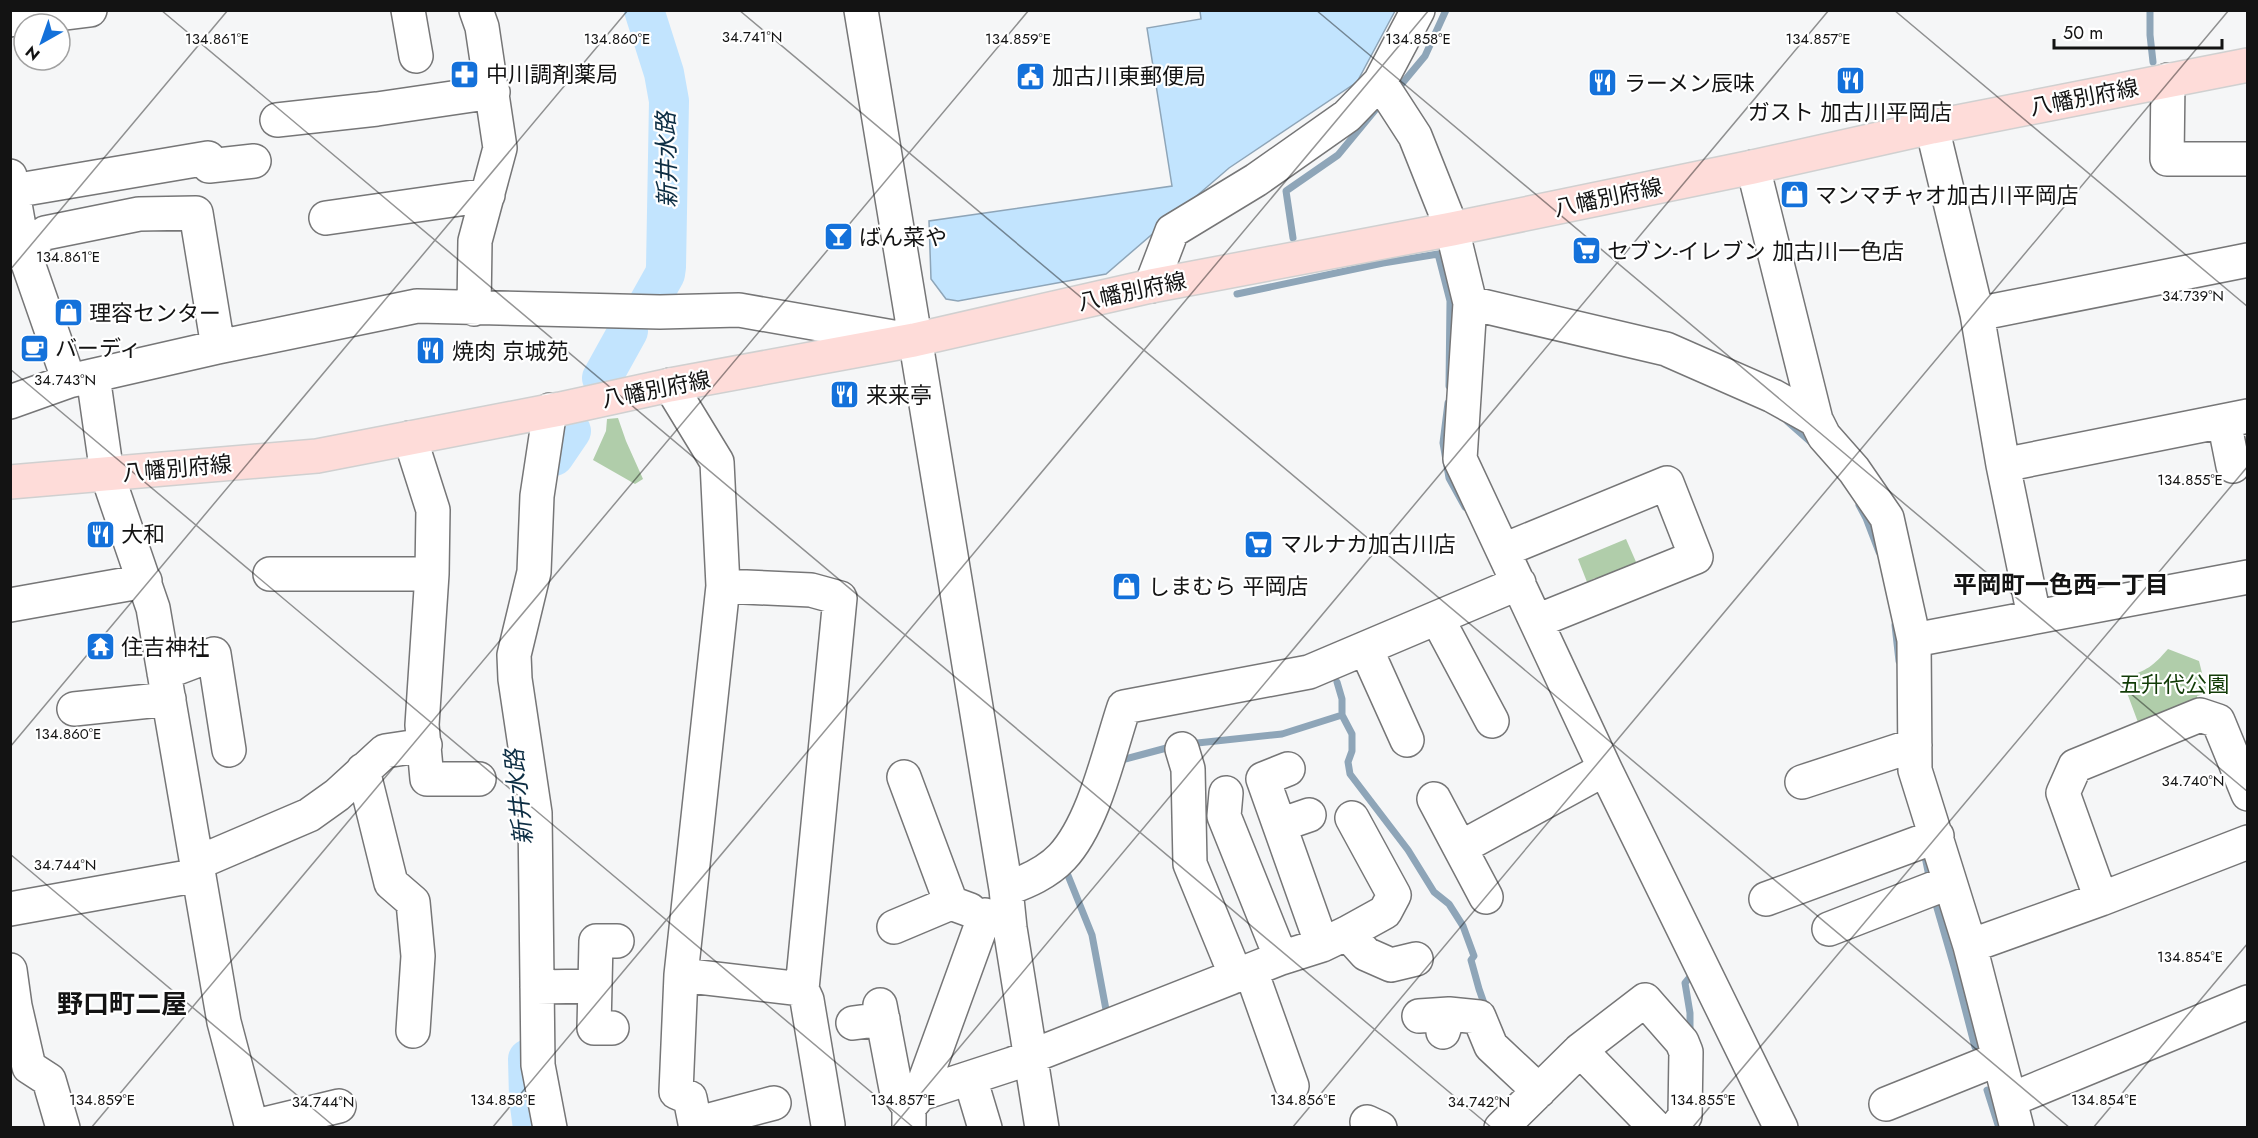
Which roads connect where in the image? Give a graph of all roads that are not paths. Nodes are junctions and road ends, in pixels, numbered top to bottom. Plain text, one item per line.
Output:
1 (90, 10) edge
2 (408, 10) edge
3 (476, 10) edge
4 (861, 10) edge
5 (1418, 10) edge
6 (10, 20) edge
7 (416, 56) dead end
8 (2247, 64) edge
9 (2168, 80) junction
10 (1380, 82) junction
11 (493, 92) junction
12 (277, 120) dead end
13 (1932, 127) junction
14 (2247, 159) edge
15 (254, 161) dead end
16 (1753, 167) junction
17 (12, 183) edge
18 (489, 195) junction
19 (326, 218) dead end
20 (1452, 229) junction
21 (17, 251) edge
22 (2247, 260) edge
23 (1151, 286) junction
24 (1470, 303) junction
25 (474, 309) junction
26 (1977, 314) junction
27 (914, 340) junction
28 (218, 347) junction
29 (81, 378) junction
30 (670, 385) junction
31 (10, 402) edge
32 (550, 411) junction
33 (2236, 419) edge
34 (1816, 420) junction
35 (410, 438) junction
36 (2002, 465) junction
37 (2233, 466) dead end
38 (107, 474) junction
39 (10, 482) edge
40 (1504, 550) junction
41 (270, 574) dead end
42 (432, 574) junction
43 (2247, 577) edge
44 (145, 581) junction
45 (1520, 583) junction
46 (723, 586) junction
47 (10, 605) edge
48 (2034, 616) junction
49 (1437, 618) junction
50 (1537, 621) junction
51 (1914, 640) junction
52 (1366, 649) junction
53 (166, 686) junction
54 (74, 709) dead end
55 (1492, 721) dead end
56 (1407, 740) dead end
57 (425, 745) junction
58 (1915, 745) junction
59 (1182, 749) dead end
60 (229, 750) dead end
61 (1288, 769) dead end
62 (1605, 769) junction
63 (363, 770) junction
64 (1813, 771) dead end
65 (479, 779) dead end
66 (902, 793) dead end
67 (1226, 793) dead end
68 (2247, 794) edge
69 (1434, 799) dead end
70 (1352, 818) dead end
71 (1937, 836) junction
72 (2247, 842) edge
73 (1460, 848) junction
74 (198, 869) junction
75 (1950, 882) junction
76 (1006, 889) junction
77 (1486, 897) dead end
78 (2101, 899) junction
79 (1766, 900) dead end
80 (951, 903) junction
81 (10, 909) edge
82 (997, 922) junction
83 (894, 927) dead end
84 (1828, 929) dead end
85 (1335, 939) junction
86 (617, 941) dead end
87 (1970, 946) junction
88 (1281, 958) junction
89 (1416, 959) dead end
90 (10, 970) edge
91 (1243, 974) junction
92 (681, 975) junction
93 (595, 986) junction
94 (537, 987) junction
95 (802, 988) junction
96 (2247, 1002) edge
97 (13, 1006) edge
98 (872, 1016) dead end
99 (406, 1018) dead end
100 (1437, 1020) dead end
101 (612, 1028) dead end
102 (1580, 1050) junction
103 (1030, 1056) junction
104 (1998, 1059) junction
105 (970, 1078) junction
106 (1292, 1086) dead end
107 (1896, 1093) dead end
108 (774, 1103) dead end
109 (339, 1106) dead end
110 (913, 1110) edge
111 (1524, 1114) edge
112 (2013, 1114) edge
113 (53, 1119) edge
114 (828, 1125) dead end
115 (695, 1126) edge
116 (252, 1127) edge
117 (550, 1128) edge
118 (985, 1128) edge
119 (1042, 1128) edge
120 (1656, 1128) edge
121 (1676, 1128) edge
122 (1781, 1128) edge

1 - 6 street
2 - 7 street
3 - 11 street
4 - 27 street
5 - 10 street
8 - 9 main road, 八幡別府線
9 - 13 main road, 八幡別府線
9 - 14 street
10 - 20 street
10 - 23 street
11 - 12 street
11 - 18 street
13 - 16 main road, 八幡別府線
13 - 26 street
15 - 17 street
16 - 20 main road, 八幡別府線
16 - 34 street
17 - 21 street
18 - 19 street
18 - 25 street
20 - 23 main road, 八幡別府線
20 - 24 street
21 - 28 street
21 - 29 street
22 - 26 street
23 - 27 main road, 八幡別府線
24 - 34 street
24 - 40 street
25 - 27 street
25 - 28 street
26 - 36 street
27 - 30 main road, 八幡別府線
27 - 76 street
28 - 29 street
29 - 31 street
29 - 38 street
30 - 32 main road, 八幡別府線
30 - 46 street
32 - 35 main road, 八幡別府線
32 - 94 street
33 - 36 street
33 - 37 street
34 - 51 street
35 - 38 main road, 八幡別府線
35 - 42 street
36 - 48 street
38 - 39 main road, 八幡別府線
38 - 44 street
40 - 45 street
40 - 50 street
41 - 42 street
42 - 57 street
43 - 48 street
44 - 47 street
44 - 53 street
45 - 49 street
45 - 50 street
46 - 92 street
46 - 95 street
48 - 51 street
49 - 52 street
49 - 55 street
50 - 62 street
51 - 58 street
52 - 56 street
52 - 76 street
53 - 54 street
53 - 60 street
53 - 74 street
57 - 63 street
57 - 65 street
58 - 64 street
58 - 71 street
59 - 91 street
61 - 85 street
62 - 73 street
62 - 122 street
63 - 74 street
63 - 99 street
66 - 80 street
67 - 88 street
68 - 78 street
69 - 73 street
70 - 85 street
71 - 75 street
71 - 79 street
72 - 78 street
73 - 77 street
74 - 81 street
74 - 116 street
75 - 84 street
75 - 87 street
76 - 82 street
78 - 87 street
80 - 82 street
80 - 83 street
82 - 103 street
82 - 110 street
85 - 88 street
85 - 89 street
86 - 93 street
87 - 104 street
88 - 91 street
90 - 97 street
91 - 103 street
91 - 106 street
92 - 95 street
92 - 115 street
93 - 94 street
93 - 101 street
94 - 117 street
95 - 114 street
96 - 112 street
97 - 113 street
98 - 110 street
100 - 111 street
102 - 111 street
102 - 120 street
102 - 121 street
103 - 105 street
103 - 119 street
104 - 107 street
104 - 112 street
105 - 110 street
105 - 118 street
108 - 115 street
109 - 116 street

